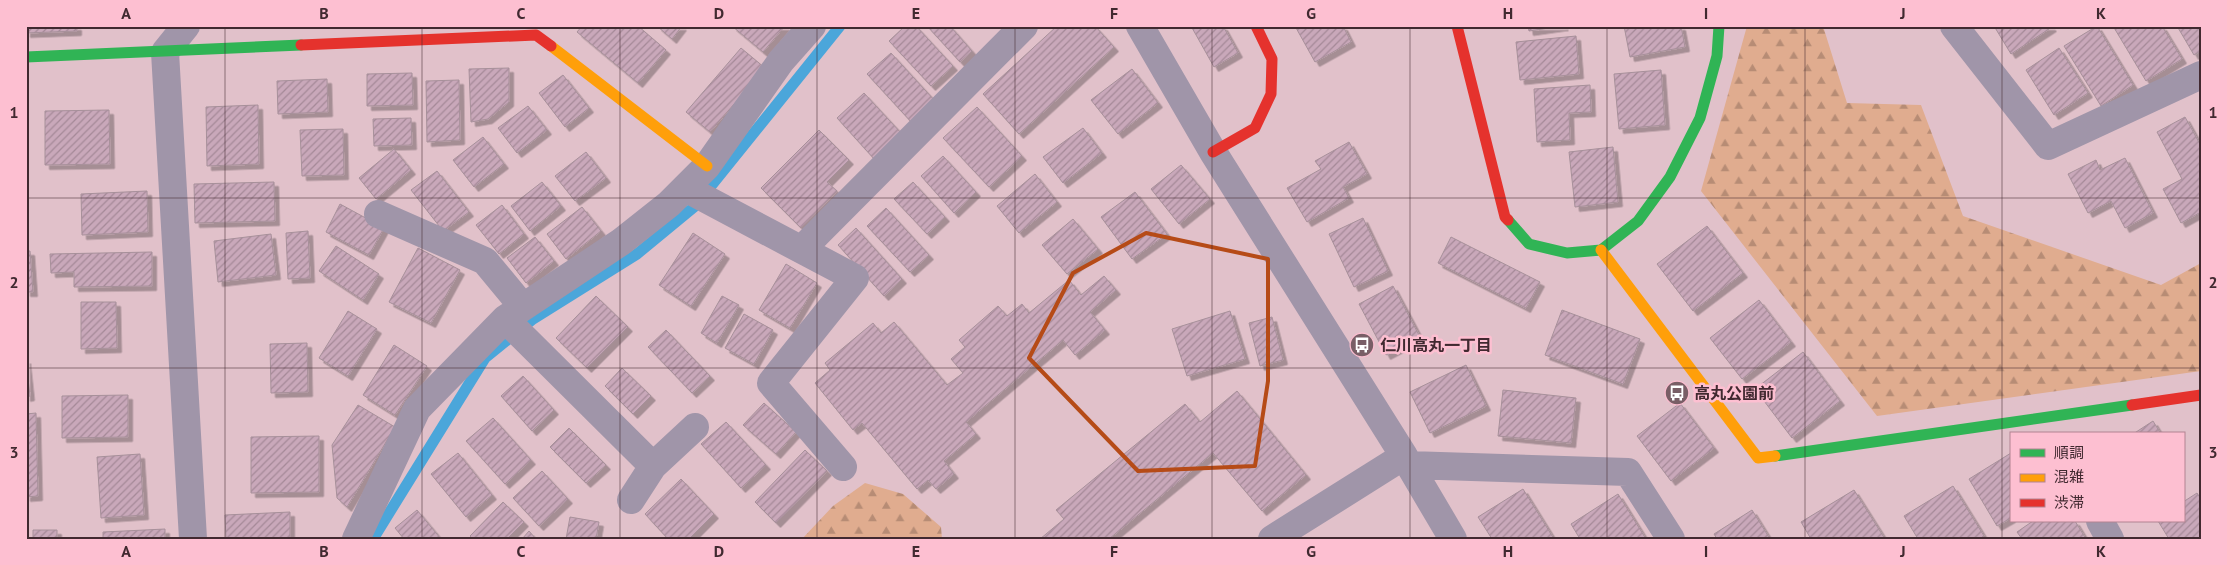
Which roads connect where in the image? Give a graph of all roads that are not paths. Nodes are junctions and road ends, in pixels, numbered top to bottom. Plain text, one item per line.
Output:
1 (186, 26) edge
2 (812, 26) edge
3 (1024, 26) edge
4 (1140, 26) edge
5 (1256, 26) edge
6 (1457, 26) edge
7 (1719, 26) edge
8 (1954, 26) edge
9 (540, 31) edge
10 (165, 52) junction
11 (26, 57) edge
12 (2201, 75) edge
13 (1213, 152) junction
14 (707, 166) junction
15 (686, 188) junction
16 (378, 214) dead end
17 (802, 249) junction
18 (1601, 250) junction
19 (512, 316) junction
20 (2201, 395) edge
21 (2044, 426) edge
22 (696, 427) dead end
23 (1407, 460) junction
24 (653, 466) junction
25 (843, 467) dead end
26 (631, 500) dead end
27 (2101, 522) edge
28 (193, 539) edge
29 (356, 539) edge
30 (1272, 539) edge
31 (1453, 539) edge
32 (1671, 539) edge
33 (2110, 539) edge

1 - 10 street
2 - 14 street
3 - 17 street
4 - 13 street
5 - 13 street
6 - 18 street
7 - 18 street
8 - 12 street
9 - 10 street
9 - 14 street
10 - 11 street
10 - 28 street
13 - 23 street
14 - 15 street
15 - 17 street
15 - 19 street
16 - 19 street
17 - 25 street
18 - 21 street
19 - 24 street
19 - 29 street
20 - 21 street
22 - 24 street
23 - 30 street
23 - 31 street
23 - 32 street
24 - 26 street
27 - 33 street

